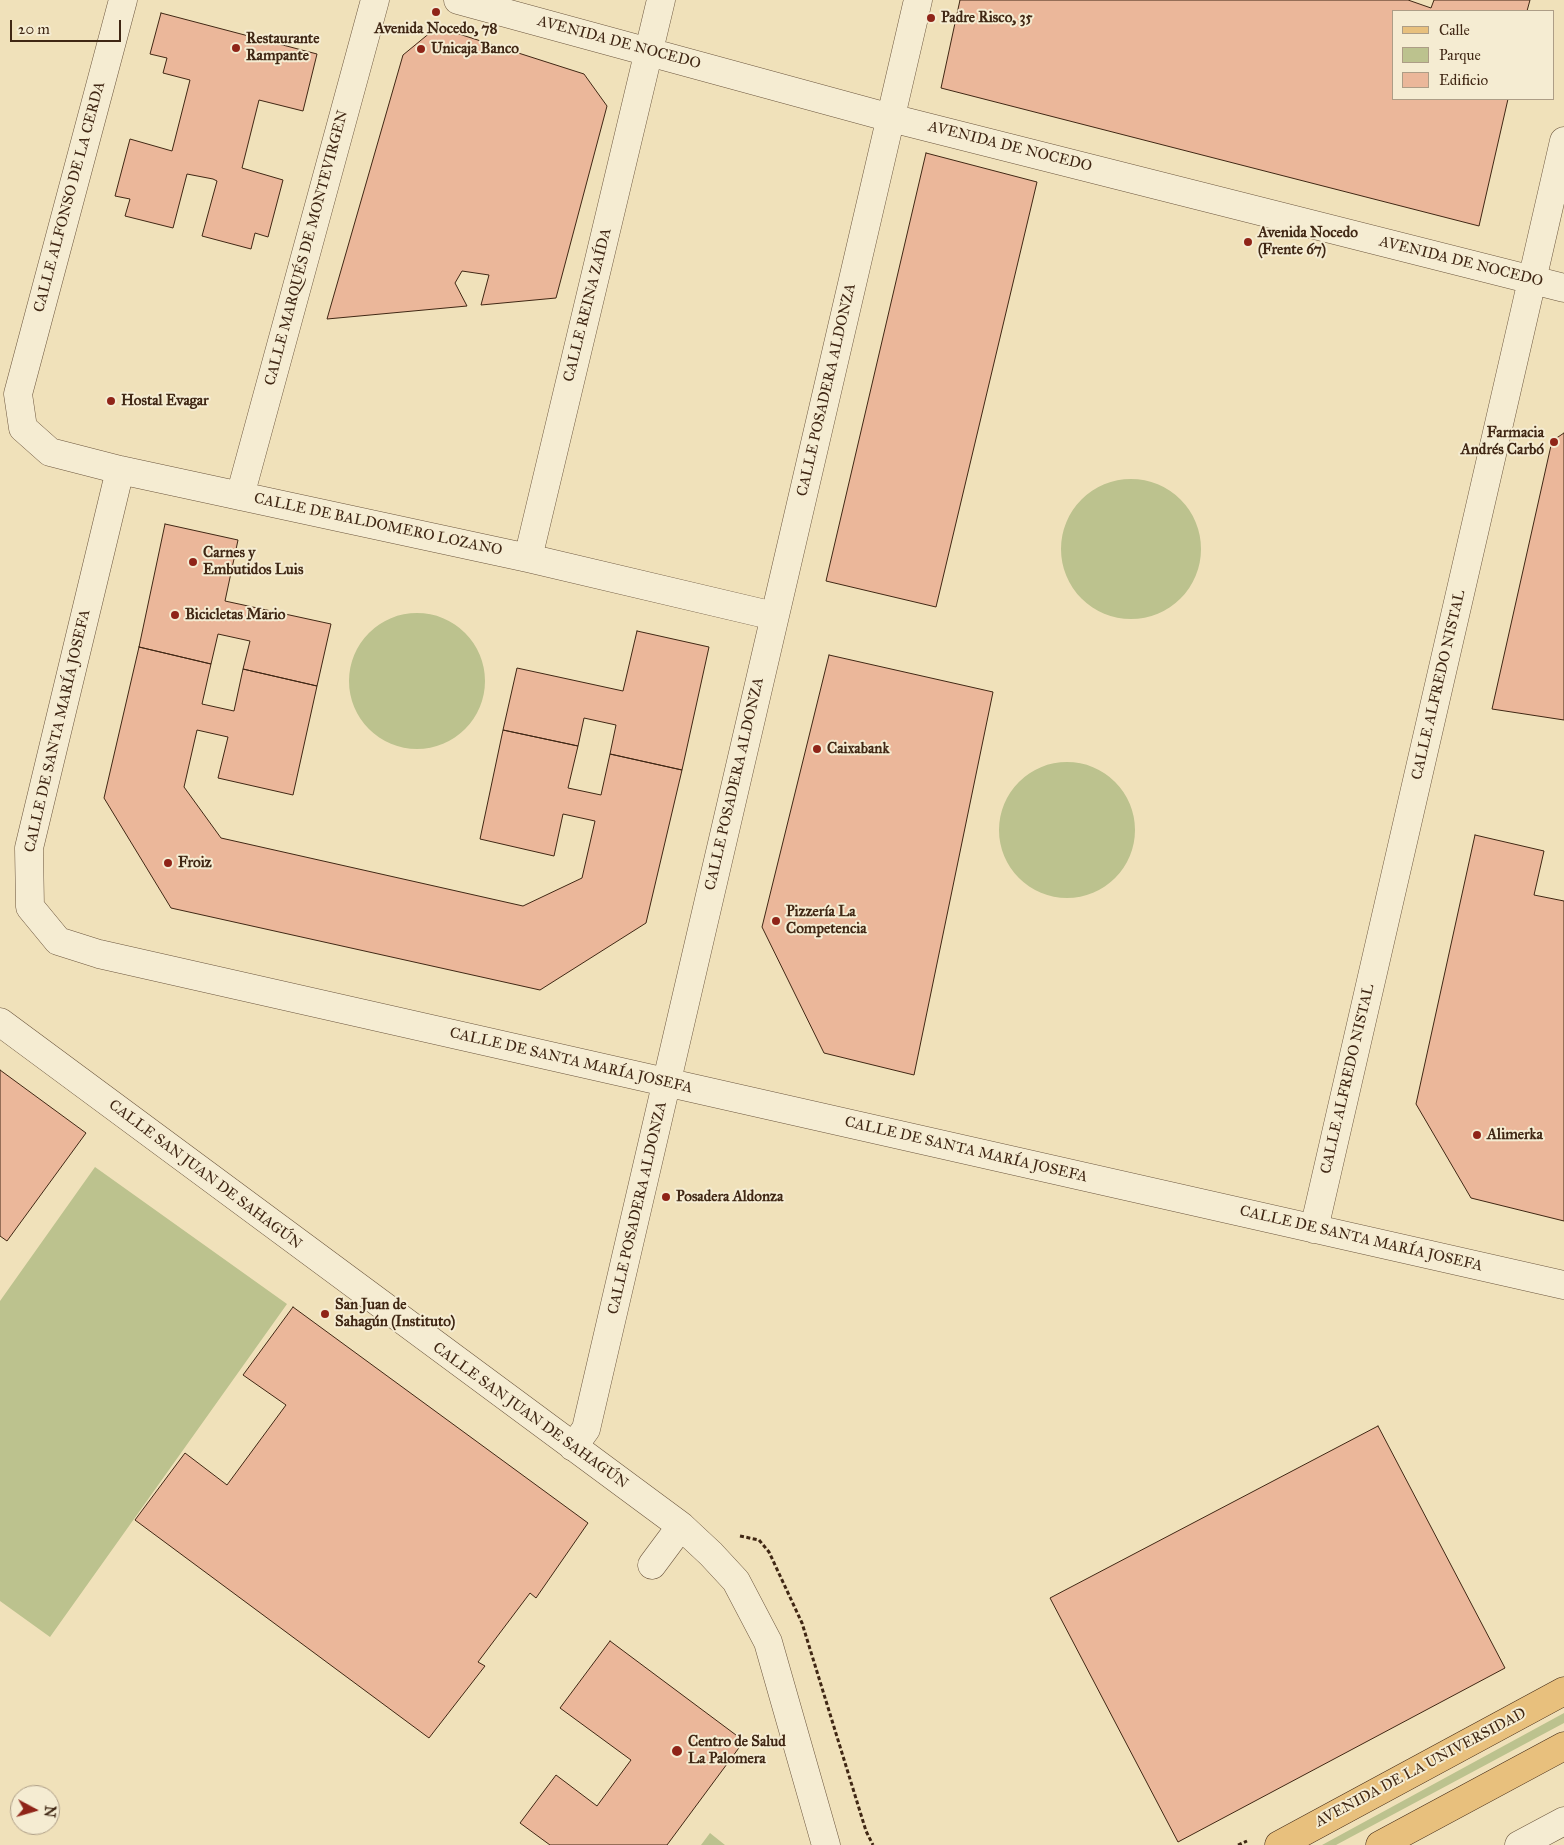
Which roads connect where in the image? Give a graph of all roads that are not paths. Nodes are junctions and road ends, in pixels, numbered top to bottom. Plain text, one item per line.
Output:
1 (123, 0) edge
2 (375, 0) edge
3 (458, 0) edge
4 (661, 0) edge
5 (918, 0) edge
6 (649, 52) junction
7 (891, 118) junction
8 (1564, 141) edge
9 (1531, 280) junction
10 (1564, 288) edge
11 (18, 394) joint
12 (120, 470) junction
13 (240, 496) junction
14 (528, 558) junction
15 (774, 616) junction
16 (0, 1022) edge
17 (667, 1082) junction
18 (1314, 1229) junction
19 (1564, 1285) edge
20 (573, 1447) junction
21 (681, 1526) junction
22 (652, 1565) dead end
23 (1564, 1691) edge
24 (1564, 1746) edge
25 (1564, 1821) edge
26 (825, 1844) edge
27 (1279, 1845) edge
28 (1380, 1845) edge
29 (1519, 1845) edge

1 - 11 street, CALLE ALFONSO DE LA CERDA
2 - 13 street, CALLE MARQUÉS DE MONTEVIRGEN
3 - 6 street, AVENIDA DE NOCEDO
4 - 6 street, CALLE REINA ZAÍDA
5 - 7 street, CALLE POSADERA ALDONZA
6 - 7 street, AVENIDA DE NOCEDO
6 - 14 street, CALLE REINA ZAÍDA
7 - 9 street, AVENIDA DE NOCEDO
7 - 15 street, CALLE POSADERA ALDONZA
8 - 9 street, CALLE ALFREDO NISTAL
9 - 10 street, AVENIDA DE NOCEDO
9 - 18 street, CALLE ALFREDO NISTAL
11 - 12 street, CALLE DE BALDOMERO LOZANO
12 - 13 street, CALLE DE BALDOMERO LOZANO
12 - 17 street, CALLE DE SANTA MARÍA JOSEFA
13 - 14 street, CALLE DE BALDOMERO LOZANO
14 - 15 street, CALLE DE BALDOMERO LOZANO
15 - 17 street, CALLE POSADERA ALDONZA
16 - 20 street, CALLE SAN JUAN DE SAHAGÚN
17 - 18 street, CALLE DE SANTA MARÍA JOSEFA
17 - 20 street, CALLE POSADERA ALDONZA
18 - 19 street, CALLE DE SANTA MARÍA JOSEFA
20 - 21 street, CALLE SAN JUAN DE SAHAGÚN
21 - 22 street
21 - 26 street, CALLE SAN JUAN DE SAHAGÚN
23 - 27 main road, AVENIDA DE LA UNIVERSIDAD
24 - 28 main road
25 - 29 street

